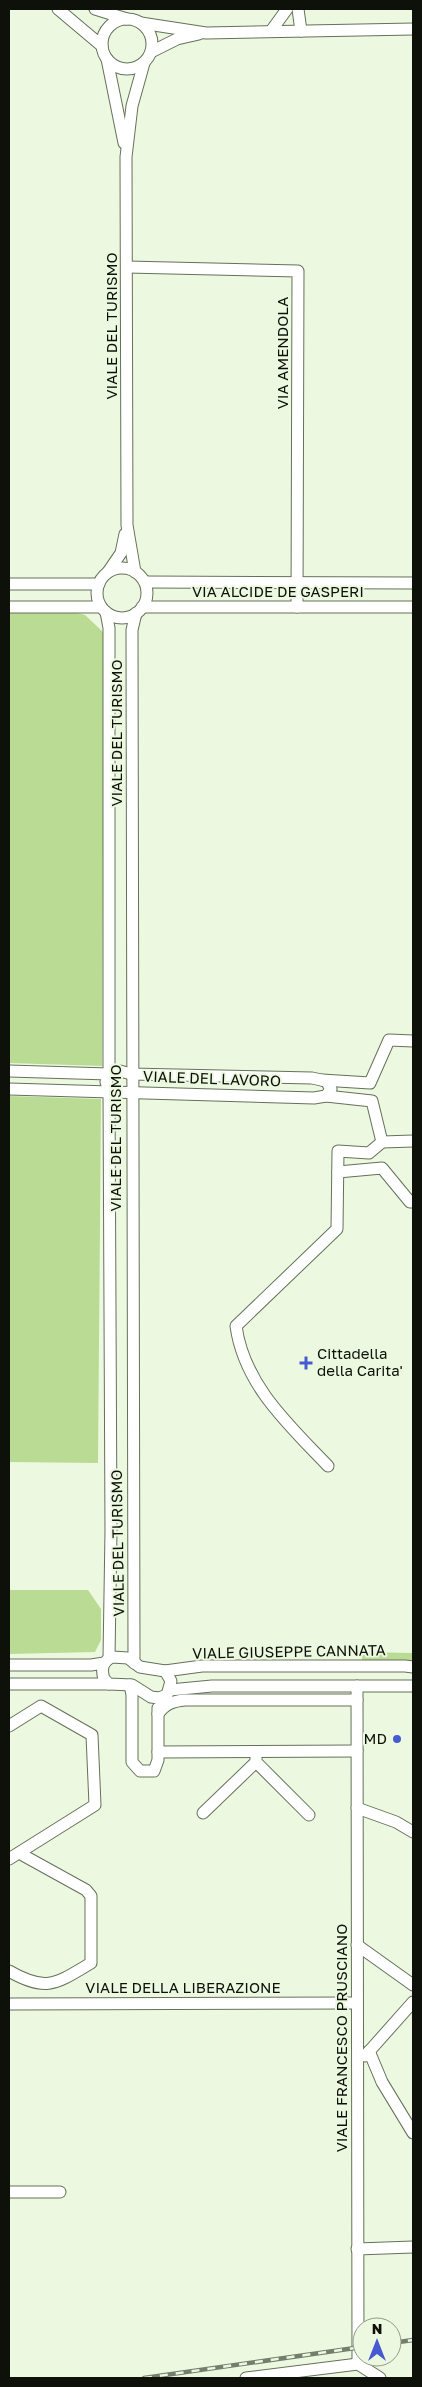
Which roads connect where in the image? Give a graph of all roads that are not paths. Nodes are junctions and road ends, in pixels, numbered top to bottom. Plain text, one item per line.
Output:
1 (58, 9) edge
2 (95, 9) edge
3 (287, 9) edge
4 (298, 9) edge
5 (127, 19) junction
6 (141, 23) junction
7 (413, 29) edge
8 (302, 31) junction
9 (271, 32) junction
10 (206, 33) junction
11 (102, 46) junction
12 (151, 52) junction
13 (107, 59) junction
14 (144, 63) junction
15 (126, 157) junction
16 (127, 268) junction
17 (127, 525) junction
18 (108, 572) junction
19 (135, 572) junction
20 (145, 582) junction
21 (297, 583) junction
22 (413, 583) edge
23 (9, 584) edge
24 (99, 584) junction
25 (9, 607) edge
26 (297, 607) junction
27 (413, 607) edge
28 (104, 609) junction
29 (139, 610) junction
30 (413, 1041) edge
31 (9, 1071) edge
32 (110, 1074) junction
33 (131, 1074) junction
34 (322, 1080) junction
35 (9, 1089) edge
36 (109, 1091) junction
37 (131, 1091) junction
38 (326, 1096) junction
39 (413, 1141) edge
40 (382, 1142) junction
41 (338, 1172) junction
42 (413, 1202) edge
43 (109, 1307) junction
44 (132, 1308) junction
45 (328, 1466) dead end
46 (111, 1530) junction
47 (132, 1530) junction
48 (106, 1661) junction
49 (134, 1663) junction
50 (9, 1665) edge
51 (413, 1667) edge
52 (165, 1671) junction
53 (9, 1684) edge
54 (40, 1684) junction
55 (110, 1684) junction
56 (130, 1685) junction
57 (358, 1686) junction
58 (413, 1686) edge
59 (170, 1690) junction
60 (159, 1698) junction
61 (357, 1700) junction
62 (41, 1706) junction
63 (158, 1714) junction
64 (9, 1726) edge
65 (357, 1751) junction
66 (158, 1752) junction
67 (256, 1757) junction
68 (357, 1808) junction
69 (203, 1813) dead end
70 (309, 1815) dead end
71 (413, 1832) edge
72 (19, 1853) junction
73 (9, 1859) edge
74 (357, 1945) junction
75 (9, 1971) edge
76 (43, 1984) junction
77 (413, 1985) edge
78 (413, 2002) edge
79 (357, 2003) junction
80 (9, 2004) edge
81 (42, 2004) junction
82 (370, 2050) junction
83 (357, 2064) junction
84 (413, 2133) edge
85 (9, 2192) edge
86 (60, 2192) dead end
87 (413, 2247) edge
88 (358, 2249) junction
89 (358, 2317) edge
90 (352, 2365) edge
91 (363, 2367) edge
92 (246, 2378) edge
93 (380, 2378) edge

1 - 11 street
2 - 5 street
3 - 9 street
4 - 8 street
5 - 6 street
5 - 11 street
6 - 10 street
6 - 12 street
7 - 8 street
8 - 9 street
9 - 10 street
10 - 12 street
11 - 13 street
12 - 14 street
13 - 14 street
13 - 15 street, VIALE DEL TURISMO
14 - 15 street, VIALE DEL TURISMO
15 - 16 street, VIALE DEL TURISMO
16 - 17 street, VIALE DEL TURISMO
16 - 21 street, VIA AMENDOLA
17 - 18 street, VIALE DEL TURISMO
17 - 19 street, VIALE DEL TURISMO
18 - 19 street
18 - 24 street
19 - 20 street
20 - 21 street, VIA ALCIDE DE GASPERI
20 - 29 street
21 - 22 street, VIA ALCIDE DE GASPERI
21 - 26 street, VIA AMENDOLA
23 - 24 street
24 - 28 street
25 - 28 street
26 - 27 street, VIA ALCIDE DE GASPERI
26 - 29 street, VIA ALCIDE DE GASPERI
28 - 29 street
28 - 32 street, VIALE DEL TURISMO
29 - 33 street, VIALE DEL TURISMO
30 - 34 street, VIALE DEL LAVORO
31 - 32 street, VIALE DEL LAVORO
32 - 33 street, VIALE DEL LAVORO
32 - 36 street, VIALE DEL TURISMO
33 - 34 street, VIALE DEL LAVORO
33 - 37 street, VIALE DEL TURISMO
34 - 38 street
35 - 36 street, VIALE DEL LAVORO
36 - 37 street, VIALE DEL LAVORO
36 - 43 street, VIALE DEL TURISMO
37 - 38 street, VIALE DEL LAVORO
37 - 44 street, VIALE DEL TURISMO
38 - 40 street, VIALE DEL LAVORO
39 - 40 street
40 - 41 street
41 - 42 street
41 - 45 street
43 - 44 street
43 - 46 street, VIALE DEL TURISMO
44 - 47 street, VIALE DEL TURISMO
46 - 47 street
46 - 48 street, VIALE DEL TURISMO
47 - 49 street, VIALE DEL TURISMO
48 - 49 street, VIALE GIUSEPPE CANNATA
48 - 50 street, VIALE GIUSEPPE CANNATA
48 - 55 street
49 - 52 street, VIALE GIUSEPPE CANNATA
51 - 52 street, VIALE GIUSEPPE CANNATA
52 - 59 street
53 - 54 street
54 - 55 street
54 - 62 street
55 - 56 street
56 - 60 street
56 - 66 street
57 - 58 street
57 - 59 street
57 - 61 street, VIALE FRANCESCO PRUSCIANO
59 - 60 street
60 - 63 street
61 - 63 street
61 - 65 street, VIALE FRANCESCO PRUSCIANO
62 - 64 street
62 - 72 street
63 - 66 street
65 - 67 street
65 - 68 street, VIALE FRANCESCO PRUSCIANO
66 - 67 street
67 - 69 street
67 - 70 street
68 - 71 street
68 - 74 street, VIALE FRANCESCO PRUSCIANO
72 - 73 street
72 - 76 street
74 - 77 street
74 - 79 street, VIALE FRANCESCO PRUSCIANO
75 - 76 street
76 - 81 street
78 - 82 street
79 - 81 street, VIALE DELLA LIBERAZIONE
79 - 83 street, VIALE FRANCESCO PRUSCIANO
80 - 81 street, VIALE DELLA LIBERAZIONE
82 - 83 street
82 - 84 street
83 - 88 street, VIALE FRANCESCO PRUSCIANO
85 - 86 street
87 - 88 street
88 - 89 street, VIALE FRANCESCO PRUSCIANO
90 - 92 street
91 - 93 street

